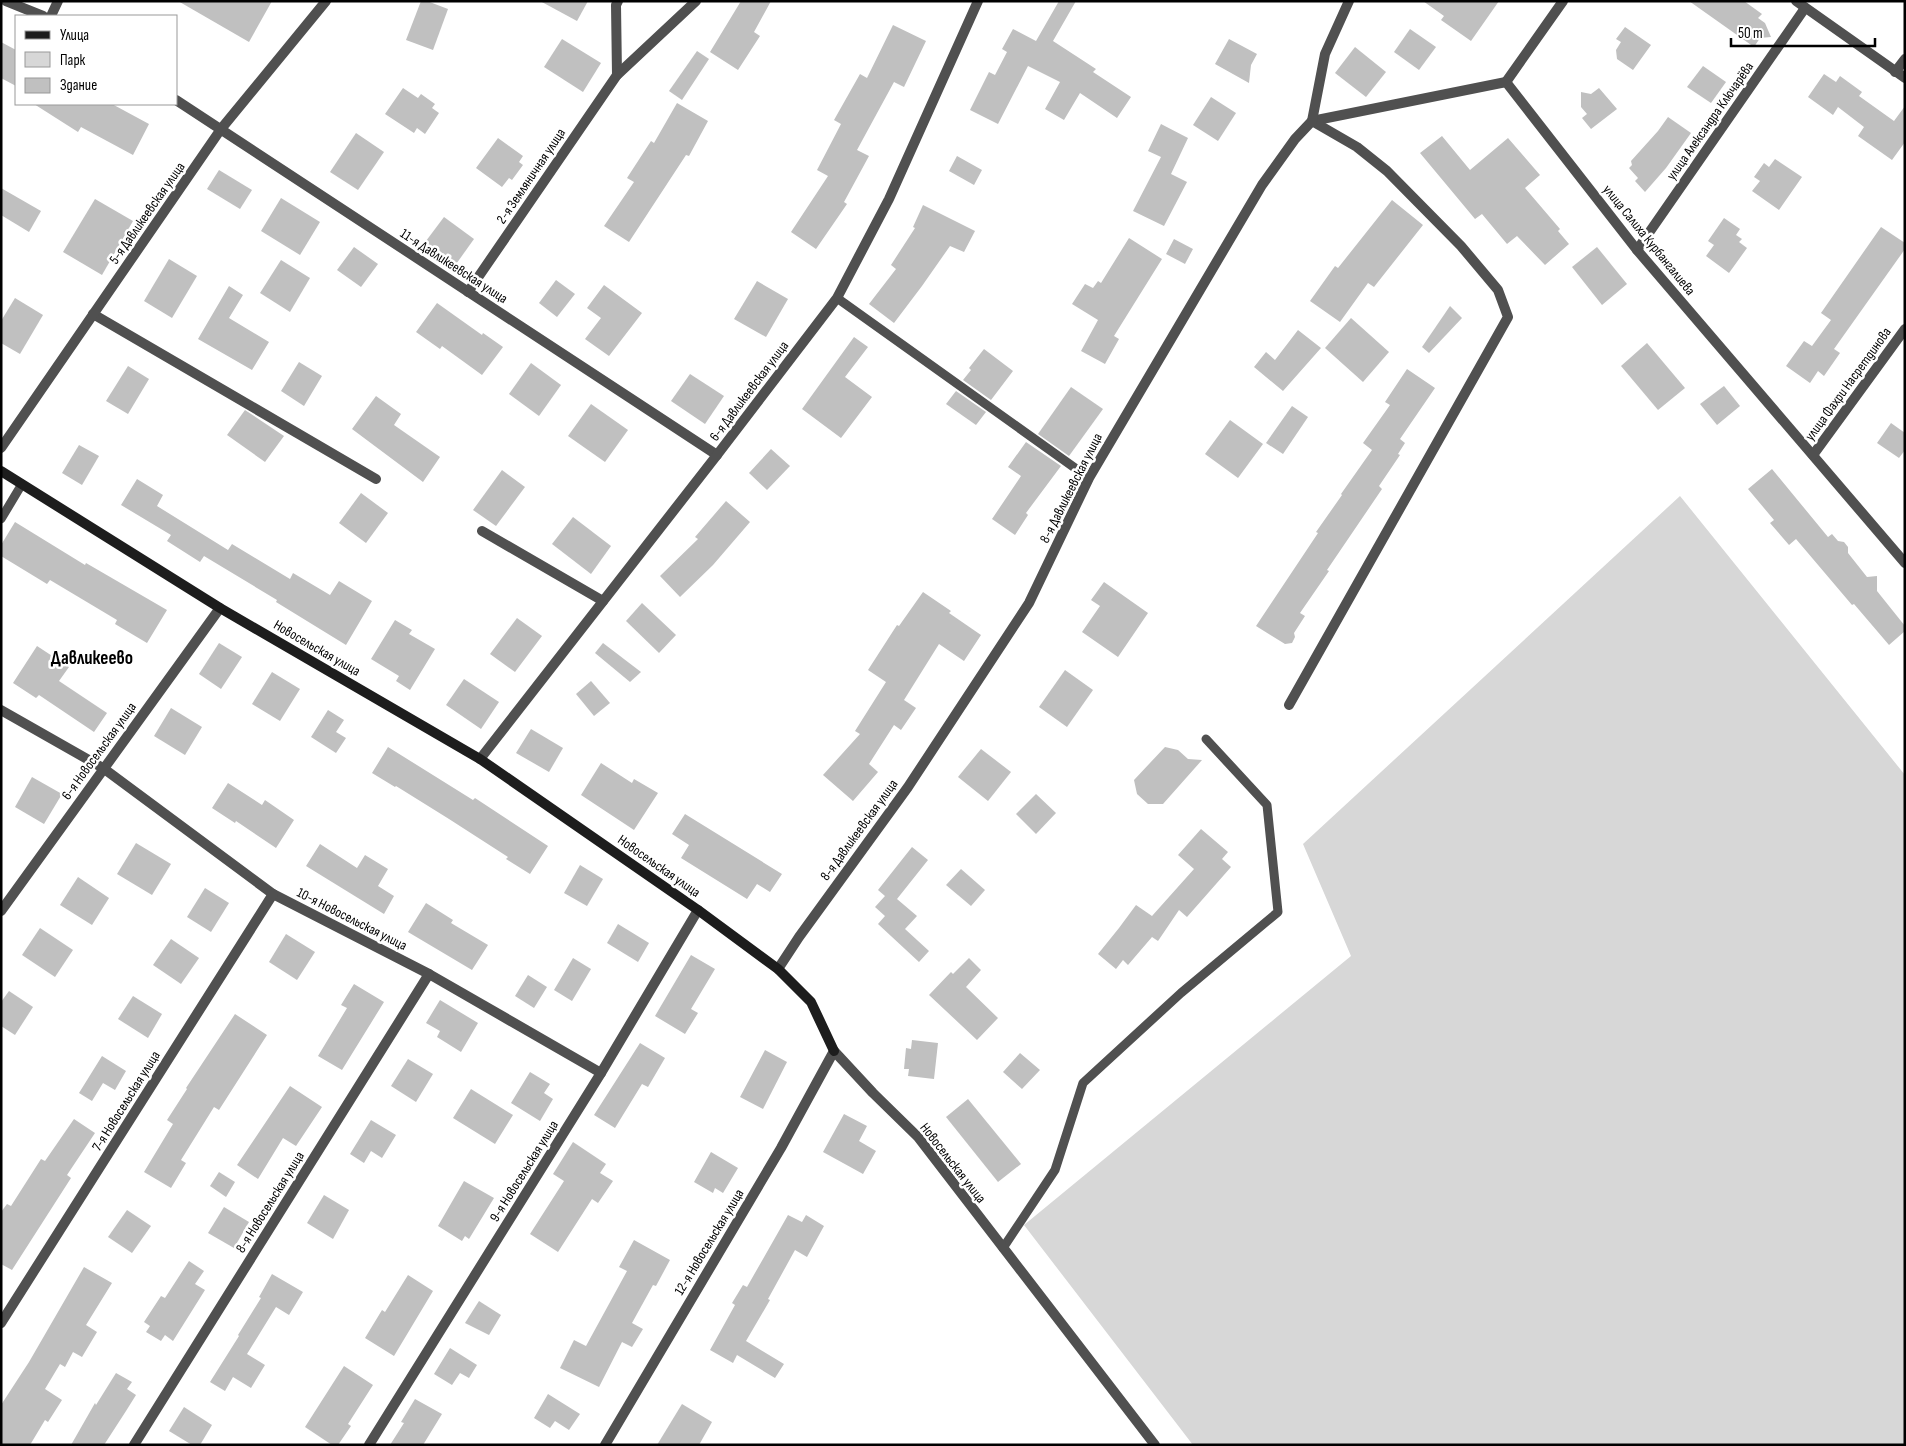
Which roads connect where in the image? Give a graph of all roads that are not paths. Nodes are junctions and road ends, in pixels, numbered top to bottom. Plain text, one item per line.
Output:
1 (6, 1) edge
2 (58, 1) edge
3 (326, 1) edge
4 (618, 1) edge
5 (696, 1) edge
6 (978, 1) edge
7 (1349, 1) edge
8 (1563, 1) edge
9 (1796, 1) edge
10 (1805, 8) junction
11 (41, 15) edge
12 (51, 15) edge
13 (1905, 59) edge
14 (1895, 72) junction
15 (616, 75) junction
16 (1905, 78) edge
17 (1506, 82) junction
18 (178, 101) edge
19 (1312, 121) junction
20 (221, 128) junction
21 (1637, 250) junction
22 (468, 292) junction
23 (837, 298) junction
24 (93, 314) junction
25 (1905, 329) edge
26 (1, 448) edge
27 (718, 455) junction
28 (1813, 455) junction
29 (1, 471) edge
30 (1089, 478) junction
31 (376, 479) dead end
32 (22, 484) junction
33 (1, 519) edge
34 (482, 532) dead end
35 (1905, 563) edge
36 (603, 601) junction
37 (220, 608) junction
38 (1289, 705) dead end
39 (1, 710) edge
40 (1206, 739) dead end
41 (480, 759) junction
42 (103, 768) junction
43 (273, 894) junction
44 (698, 910) junction
45 (1, 911) edge
46 (778, 969) junction
47 (429, 974) junction
48 (834, 1051) junction
49 (601, 1073) junction
50 (1003, 1248) junction
51 (1, 1323) edge
52 (134, 1445) edge
53 (369, 1445) edge
54 (605, 1445) edge
55 (1156, 1445) edge

1 - 11 street
2 - 12 street
3 - 20 street, 5-я Давликеевская улица
4 - 15 street
5 - 15 street, 2-я Земляничная улица
6 - 23 street, 6-я Давликеевская улица
7 - 19 street
8 - 17 street
9 - 10 street
10 - 14 street
10 - 21 street, улица Александра Ключарёва
13 - 14 street
14 - 16 street
15 - 22 street, 2-я Земляничная улица
17 - 19 street
17 - 21 street, улица Салиха Курбангалиева
18 - 20 street, 11-я Давликеевская улица
19 - 30 street, 8-я Давликеевская улица
19 - 38 street
20 - 22 street, 11-я Давликеевская улица
20 - 24 street, 5-я Давликеевская улица
21 - 28 street, улица Салиха Курбангалиева
22 - 27 street, 11-я Давликеевская улица
23 - 27 street, 6-я Давликеевская улица
23 - 30 lane
24 - 26 street, 5-я Давликеевская улица
24 - 31 street
25 - 28 street, улица Фахри Насретдинова
27 - 36 street, 6-я Давликеевская улица
28 - 35 street, улица Салиха Курбангалиева
29 - 32 street, Новосельская улица
30 - 46 street, 8-я Давликеевская улица
32 - 33 lane
32 - 37 street, Новосельская улица
34 - 36 street
36 - 41 street, 6-я Давликеевская улица
37 - 41 street, Новосельская улица
37 - 42 street, 6-я Новосельская улица
39 - 42 street, 10-я Новосельская улица
40 - 50 lane
41 - 44 street, Новосельская улица
42 - 43 street, 10-я Новосельская улица
42 - 45 street, 6-я Новосельская улица
43 - 47 street, 10-я Новосельская улица
43 - 51 street, 7-я Новосельская улица
44 - 46 street, Новосельская улица
44 - 49 street, 9-я Новосельская улица
46 - 48 street, Новосельская улица
47 - 49 street, 10-я Новосельская улица
47 - 52 street, 8-я Новосельская улица
48 - 50 street, Новосельская улица
48 - 54 street, 12-я Новосельская улица
49 - 53 street, 9-я Новосельская улица
50 - 55 street, Новосельская улица

